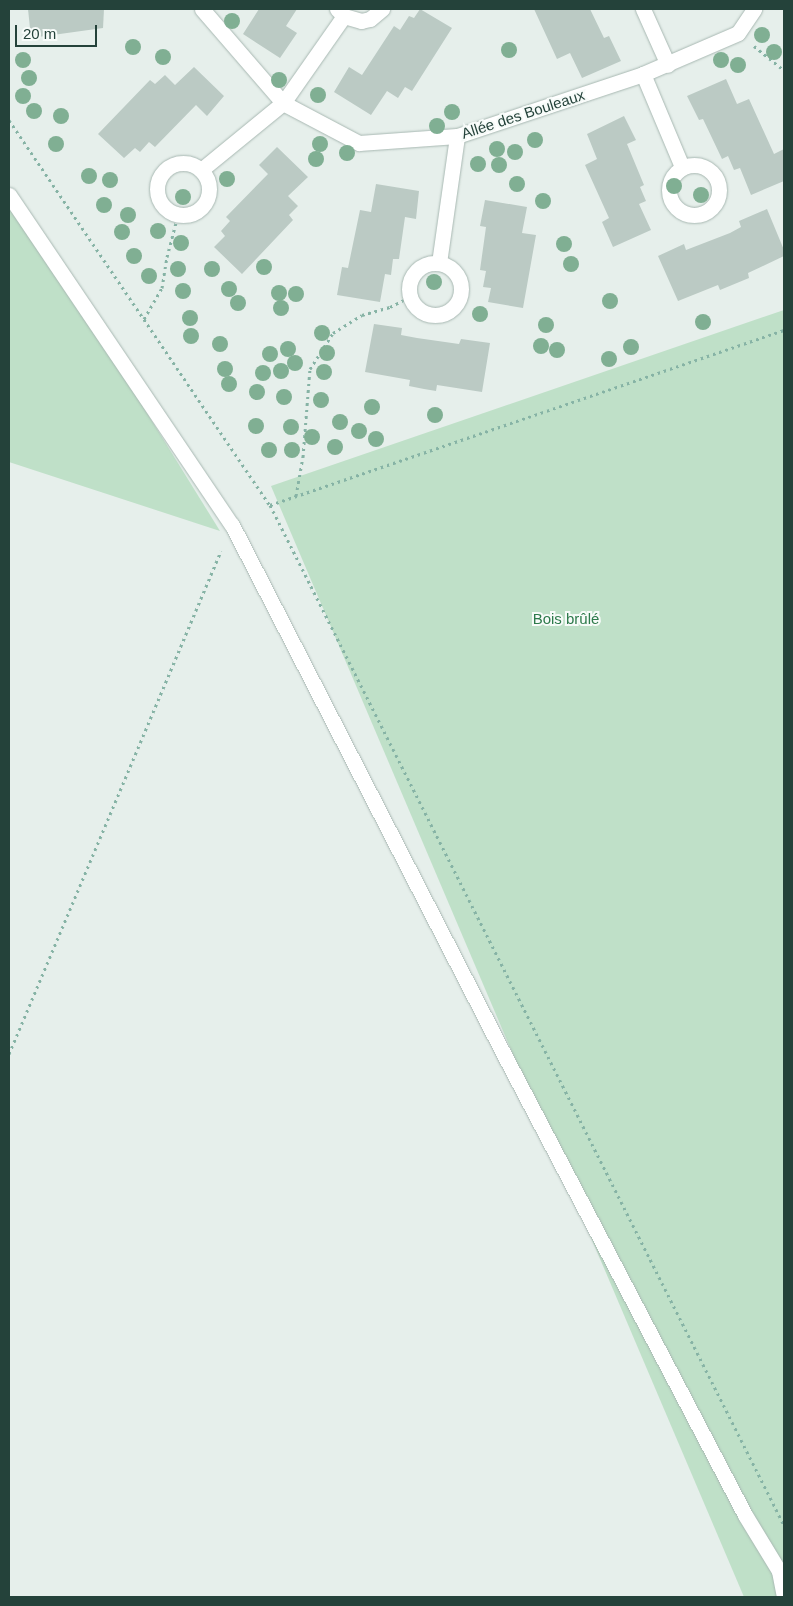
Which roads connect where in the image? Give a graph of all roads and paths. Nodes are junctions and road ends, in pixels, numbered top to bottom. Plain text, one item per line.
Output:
1 (202, 9) edge
2 (382, 9) edge
3 (643, 9) edge
4 (754, 9) edge
5 (340, 13) edge
6 (738, 33) junction
7 (668, 65) junction
8 (784, 70) edge
9 (643, 74) junction
10 (283, 103) junction
11 (9, 120) edge
12 (457, 136) junction
13 (682, 168) dead end
14 (201, 170) junction
15 (9, 195) edge
16 (178, 215) junction
17 (439, 263) junction
18 (410, 297) junction
19 (144, 319) junction
20 (784, 330) edge
21 (296, 496) junction
22 (270, 505) junction
23 (232, 525) junction
24 (9, 1054) edge
25 (784, 1525) edge
26 (784, 1596) edge

1 - 10 main road, Allée des Bouleaux
2 - 5 main road
3 - 7 main road
4 - 6 main road
5 - 10 main road
6 - 7 main road, Allée des Bouleaux
6 - 8 path
7 - 9 main road, Allée des Bouleaux
9 - 12 main road, Allée des Bouleaux
9 - 13 main road
10 - 12 main road, Allée des Bouleaux
10 - 14 main road
11 - 19 path
12 - 17 main road
14 - 16 main road
14 - 16 main road
15 - 23 main road
16 - 19 path
17 - 18 main road
17 - 18 main road
18 - 21 path
19 - 22 path
20 - 21 path
21 - 22 path
22 - 25 path
23 - 24 path
23 - 26 main road

